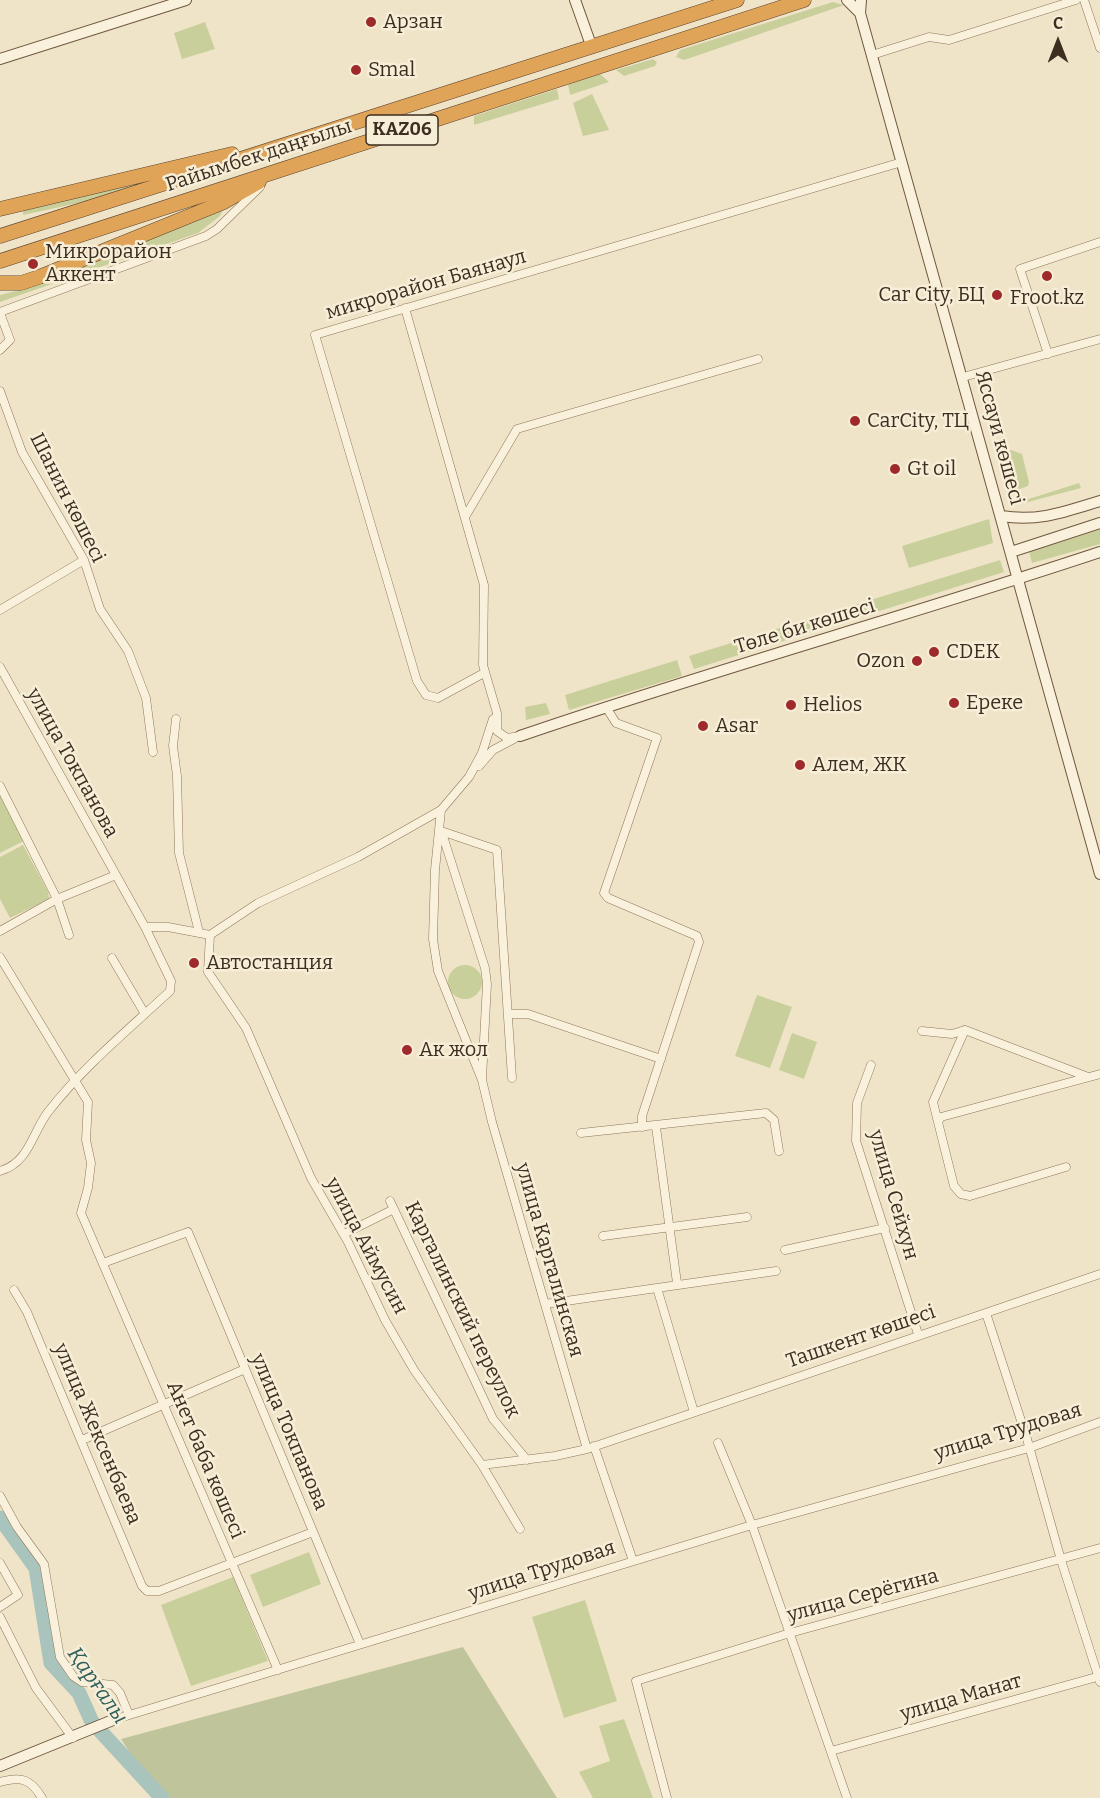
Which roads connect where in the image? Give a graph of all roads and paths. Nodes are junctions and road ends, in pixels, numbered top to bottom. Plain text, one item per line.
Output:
1 (186, 0) edge
2 (575, 0) edge
3 (737, 0) edge
4 (804, 0) edge
5 (847, 0) edge
6 (861, 0) edge
7 (1076, 0) edge
8 (1084, 0) edge
9 (860, 13) junction
10 (591, 45) junction
11 (1100, 48) edge
12 (872, 55) junction
13 (0, 59) edge
14 (285, 145) junction
15 (902, 162) junction
16 (290, 165) junction
17 (270, 177) junction
18 (0, 209) edge
19 (0, 236) edge
20 (1100, 242) edge
21 (0, 261) edge
22 (0, 283) edge
23 (405, 308) junction
24 (0, 312) edge
25 (1100, 339) edge
26 (0, 350) edge
27 (1048, 354) junction
28 (758, 359) dead end
29 (963, 377) junction
30 (0, 391) edge
31 (1100, 501) edge
32 (1001, 516) junction
33 (465, 517) junction
34 (1100, 523) edge
35 (1011, 552) junction
36 (1100, 552) edge
37 (84, 560) junction
38 (1019, 579) junction
39 (0, 610) edge
40 (0, 667) edge
41 (484, 673) junction
42 (606, 707) junction
43 (496, 713) junction
44 (176, 719) dead end
45 (520, 736) junction
46 (153, 752) dead end
47 (469, 777) junction
48 (0, 786) edge
49 (441, 810) junction
50 (441, 831) junction
51 (1100, 874) edge
52 (113, 876) junction
53 (57, 899) junction
54 (145, 927) junction
55 (0, 931) edge
56 (199, 932) junction
57 (69, 935) dead end
58 (210, 935) junction
59 (0, 957) edge
60 (112, 958) dead end
61 (146, 1014) junction
62 (508, 1014) junction
63 (965, 1030) junction
64 (922, 1031) dead end
65 (661, 1059) junction
66 (871, 1065) dead end
67 (1100, 1074) edge
68 (1089, 1077) junction
69 (512, 1078) dead end
70 (482, 1080) junction
71 (74, 1081) junction
72 (938, 1122) junction
73 (642, 1127) junction
74 (656, 1127) junction
75 (581, 1134) dead end
76 (779, 1151) dead end
77 (1066, 1167) dead end
78 (0, 1171) edge
79 (390, 1201) dead end
80 (394, 1209) junction
81 (747, 1217) dead end
82 (670, 1227) junction
83 (885, 1228) junction
84 (344, 1234) junction
85 (603, 1236) dead end
86 (785, 1250) dead end
87 (103, 1263) junction
88 (776, 1271) dead end
89 (1100, 1274) edge
90 (677, 1283) junction
91 (657, 1288) junction
92 (14, 1290) dead end
93 (545, 1304) junction
94 (986, 1313) junction
95 (918, 1334) junction
96 (245, 1369) junction
97 (164, 1406) junction
98 (694, 1412) junction
99 (1100, 1422) edge
100 (81, 1440) junction
101 (718, 1443) dead end
102 (591, 1448) junction
103 (1029, 1448) junction
104 (527, 1460) junction
105 (482, 1465) junction
106 (0, 1496) edge
107 (752, 1526) junction
108 (520, 1529) dead end
109 (313, 1532) junction
110 (1100, 1548) edge
111 (1061, 1560) junction
112 (633, 1561) junction
113 (0, 1563) edge
114 (232, 1564) junction
115 (0, 1606) edge
116 (0, 1617) edge
117 (790, 1633) junction
118 (360, 1644) junction
119 (278, 1670) junction
120 (1099, 1678) edge
121 (129, 1715) junction
122 (113, 1720) joint
123 (73, 1738) junction
124 (831, 1751) junction
125 (0, 1766) edge
126 (0, 1782) edge
127 (42, 1798) edge
128 (667, 1798) edge
129 (847, 1798) edge

1 - 13 main road
2 - 10 main road
3 - 10 highway, Райымбек даңғылы / KАZ06
4 - 16 highway, Райымбек даңғылы / KАZ06
5 - 9 main road
6 - 9 main road
7 - 12 street
8 - 11 street
9 - 12 main road, Яссауи көшесі
10 - 14 highway, Райымбек даңғылы / KАZ06
12 - 15 main road, Яссауи көшесі
14 - 18 highway
14 - 19 highway, Райымбек даңғылы / KАZ06
15 - 23 street, микрорайон Баянаул
15 - 29 main road, Яссауи көшесі
16 - 17 highway
16 - 21 highway, Райымбек даңғылы / KАZ06
17 - 22 highway
17 - 24 street
20 - 27 street
23 - 33 street
23 - 41 street, микрорайон Баянаул
24 - 26 street
25 - 27 street
27 - 29 street
28 - 33 street
29 - 32 main road, Яссауи көшесі
30 - 37 street, Шанин көшесі
31 - 32 main road
32 - 35 main road, Яссауи көшесі
33 - 41 street
34 - 35 main road
35 - 38 main road, Яссауи көшесі
36 - 38 main road, Төле би көшесі
37 - 39 street
37 - 46 street, Шанин көшесі
38 - 42 main road, Төле би көшесі
38 - 51 main road, Яссауи көшесі
40 - 52 street, улица Токпанова
41 - 43 street
42 - 45 main road, Төле би көшесі
42 - 65 street
43 - 45 street
43 - 47 street
44 - 56 street
45 - 47 street
47 - 49 street
48 - 53 street
49 - 50 street
49 - 58 street
50 - 62 street
50 - 70 street
50 - 70 street
52 - 53 street
52 - 54 street, улица Токпанова
53 - 55 street
53 - 57 street
54 - 56 street
54 - 61 street, улица Токпанова
56 - 58 street
58 - 84 street, улица Аймусин
59 - 71 street, Анет баба көшесі
60 - 61 street
61 - 71 street
62 - 65 street
62 - 69 street
63 - 64 street
63 - 68 street
63 - 72 street
65 - 73 street
66 - 83 street, улица Сейхун
67 - 68 street
68 - 72 street
70 - 93 street, улица Каргалинская
71 - 78 street
71 - 87 street, Анет баба көшесі
72 - 77 street
73 - 74 street
73 - 75 street
74 - 76 street
74 - 82 street
79 - 80 street, Каргалинский переулок
80 - 84 street
80 - 104 street, Каргалинский переулок
81 - 82 street
82 - 85 street
82 - 90 street
83 - 86 street
83 - 95 street, улица Сейхун
84 - 105 street, улица Аймусин
87 - 96 street, улица Токпанова
87 - 97 street, Анет баба көшесі
88 - 90 street
89 - 94 street, Ташкент көшесі
90 - 91 street
91 - 93 street
91 - 98 street
92 - 100 street, улица Жексенбаева
93 - 102 street, улица Каргалинская
94 - 95 street, Ташкент көшесі
94 - 103 street
95 - 98 street, Ташкент көшесі
96 - 97 street
96 - 109 street, улица Токпанова
97 - 100 street
97 - 114 street, Анет баба көшесі
98 - 102 street, Ташкент көшесі
99 - 103 street, улица Трудовая
100 - 114 street, улица Жексенбаева
101 - 107 street
102 - 104 street, Ташкент көшесі
102 - 112 street, улица Каргалинская
103 - 107 street, улица Трудовая
103 - 111 street
104 - 105 street, Ташкент көшесі
105 - 108 street, улица Аймусин
106 - 121 street
107 - 112 street, улица Трудовая
107 - 117 street
109 - 114 street
109 - 118 street, улица Токпанова
110 - 111 street, улица Серёгина
111 - 117 street, улица Серёгина
111 - 120 street
112 - 118 street, улица Трудовая
113 - 115 street
114 - 119 street, Анет баба көшесі
116 - 123 street
117 - 124 street
117 - 128 street, улица Серёгина
118 - 119 street, улица Трудовая
119 - 121 street, улица Трудовая
120 - 124 street, улица Манат
121 - 122 street, улица Трудовая
122 - 123 main road, улица Трудовая
123 - 125 main road, улица Трудовая
124 - 129 street
126 - 127 street

